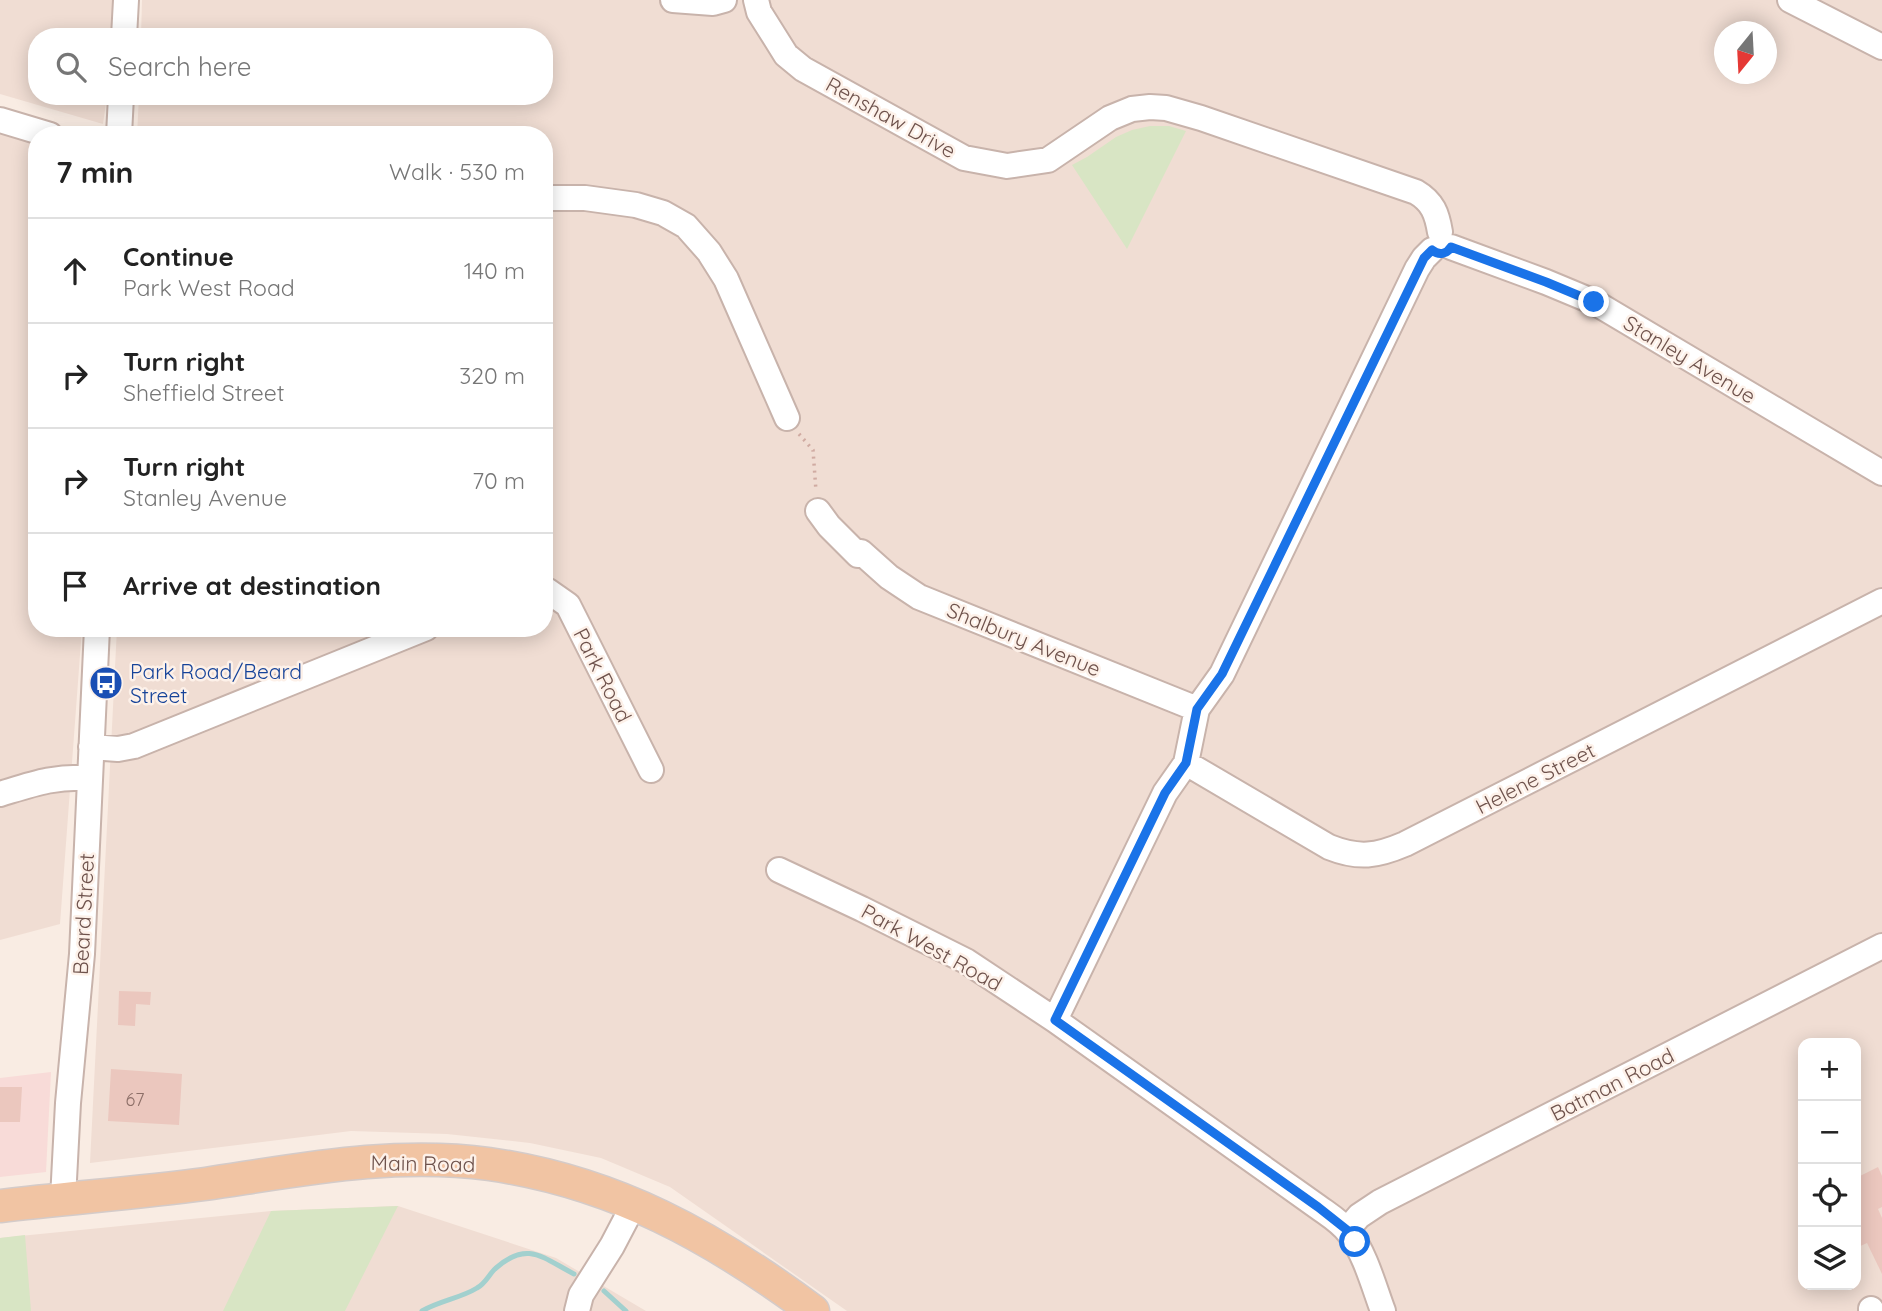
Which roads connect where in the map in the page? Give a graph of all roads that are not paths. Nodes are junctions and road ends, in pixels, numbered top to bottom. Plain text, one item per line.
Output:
1 (126, 0) edge
2 (673, 0) edge
3 (724, 0) edge
4 (756, 0) edge
5 (1790, 0) edge
6 (124, 28) edge
7 (1882, 47) edge
8 (121, 105) edge
9 (0, 120) edge
10 (119, 126) edge
11 (28, 128) edge
12 (553, 198) edge
13 (1441, 243) junction
14 (786, 418) road end
15 (1882, 473) edge
16 (818, 511) road end
17 (553, 594) edge
18 (1882, 601) edge
19 (97, 637) edge
20 (404, 637) edge
21 (1197, 709) junction
22 (92, 747) junction
23 (1186, 763) junction
24 (651, 770) dead end
25 (89, 778) junction
26 (0, 794) edge
27 (779, 870) dead end
28 (1882, 946) edge
29 (1055, 1020) junction
30 (62, 1199) junction
31 (634, 1204) junction
32 (0, 1206) edge
33 (1347, 1230) junction
34 (577, 1311) edge
35 (813, 1311) edge
36 (1383, 1311) edge

1 - 6 street
2 - 3 street
4 - 13 street, Renshaw Drive
5 - 7 street
8 - 10 street
9 - 11 street
12 - 14 street
13 - 15 street, Stanley Avenue
13 - 21 street
16 - 21 street, Shalbury Avenue
17 - 24 street, Park Road
18 - 23 street, Helene Street
19 - 22 street, Beard Street
20 - 22 street
21 - 23 street
22 - 25 street, Beard Street
23 - 29 street
25 - 26 street
25 - 30 street, Beard Street
27 - 29 street, Park West Road
28 - 33 street, Batman Road
29 - 33 street, Park West Road
30 - 31 main road, Main Road
30 - 32 main road, Main Road
31 - 34 street
31 - 35 main road, Main Road
33 - 36 street, Park West Road

